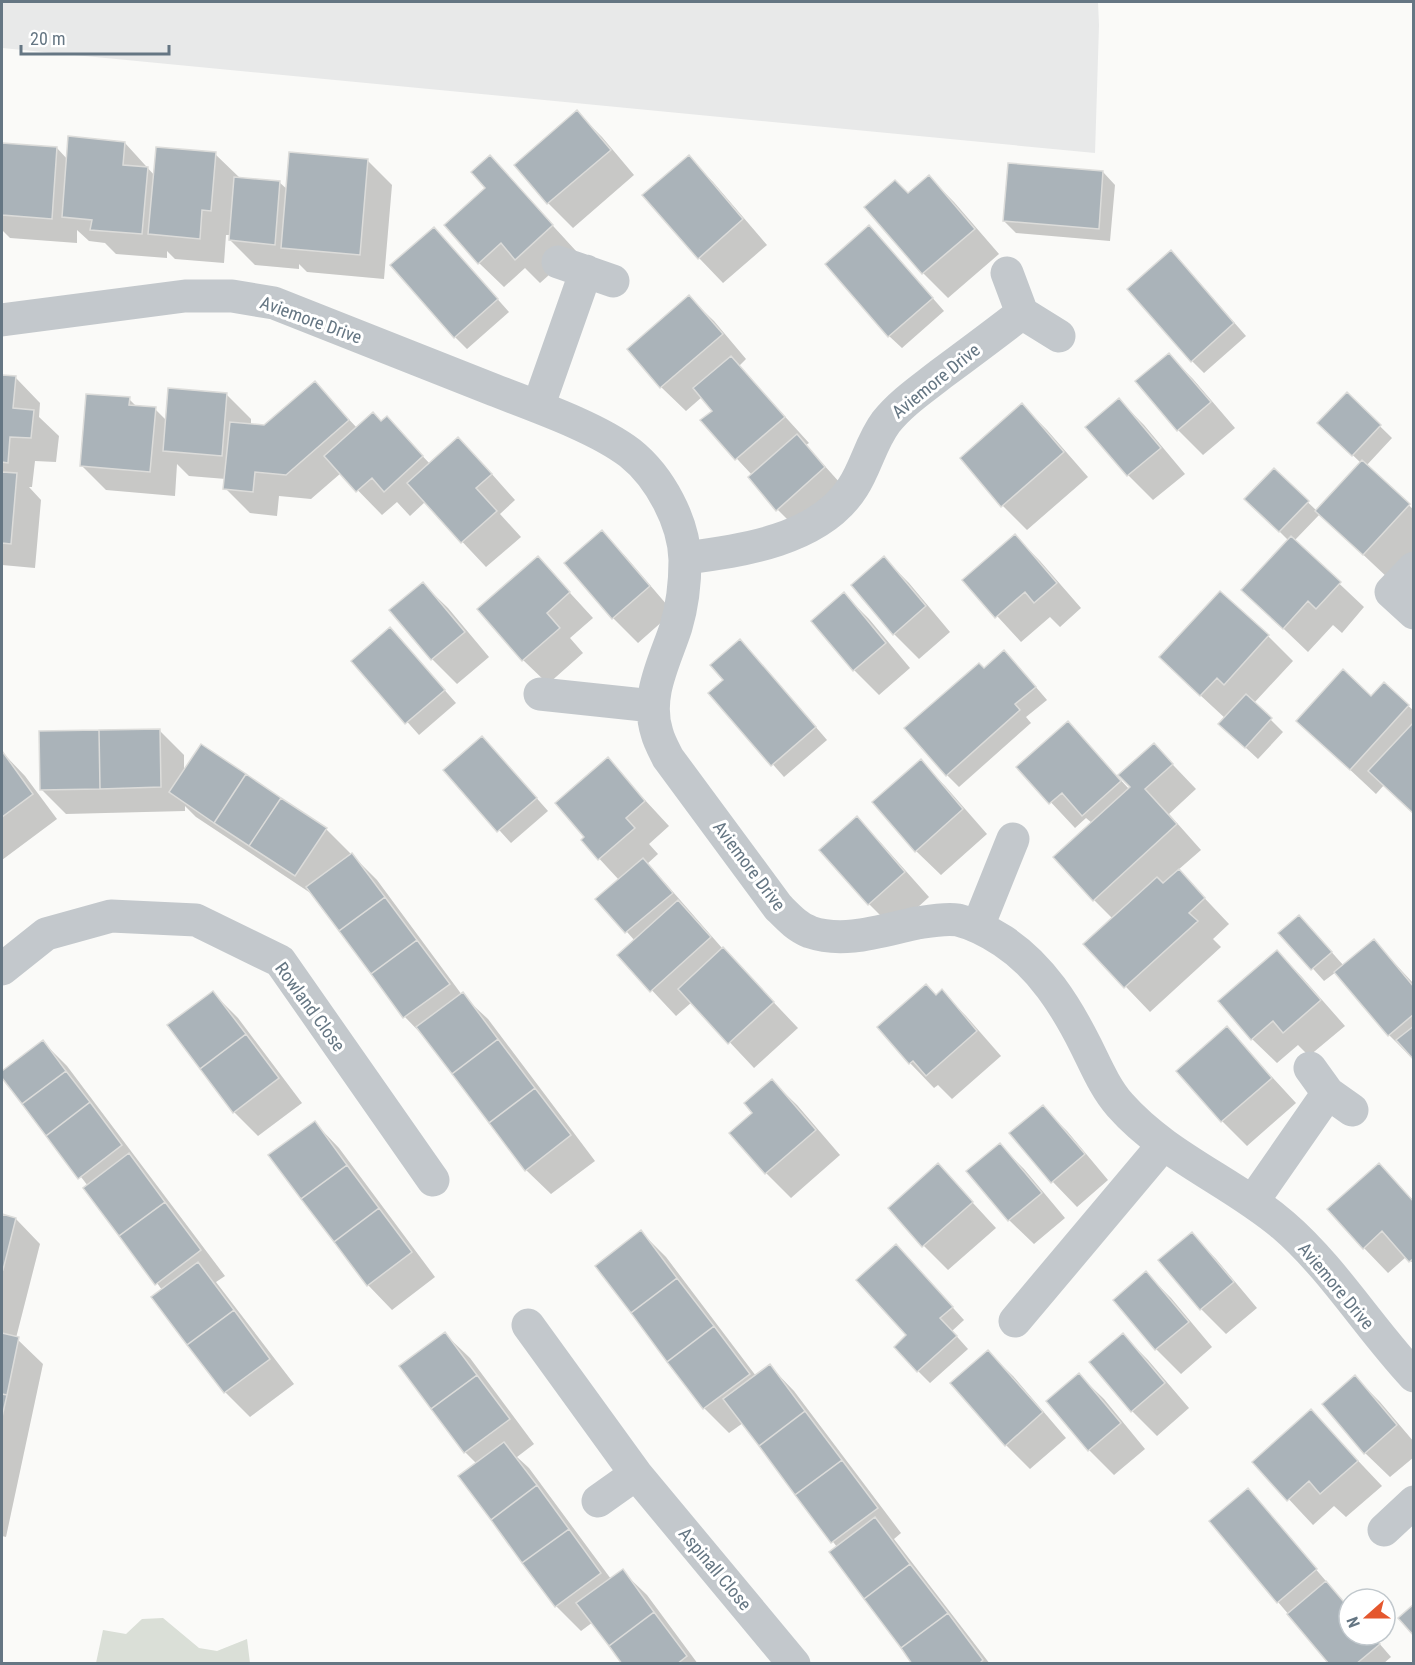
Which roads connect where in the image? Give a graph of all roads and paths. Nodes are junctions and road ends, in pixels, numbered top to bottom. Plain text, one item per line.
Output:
1 (586, 272) dead end
2 (1007, 273) dead end
3 (1022, 313) junction
4 (2, 320) edge
5 (1059, 336) dead end
6 (538, 407) junction
7 (685, 558) junction
8 (1413, 568) edge
9 (1413, 613) edge
10 (540, 694) dead end
11 (653, 706) junction
12 (1013, 839) dead end
13 (978, 926) junction
14 (2, 969) edge
15 (1330, 1090) dead end
16 (1163, 1145) junction
17 (433, 1180) dead end
18 (1253, 1201) junction
19 (1015, 1321) dead end
20 (528, 1325) dead end
21 (1413, 1376) edge
22 (636, 1474) junction
23 (598, 1501) dead end
24 (1413, 1502) edge
25 (1384, 1530) dead end
26 (794, 1664) edge

1 - 6 street
2 - 3 street
3 - 5 street
3 - 7 street, Aviemore Drive
4 - 6 street, Aviemore Drive
6 - 7 street, Aviemore Drive
7 - 11 street, Aviemore Drive
8 - 9 street
10 - 11 street
11 - 13 street, Aviemore Drive
12 - 13 street
13 - 16 street, Aviemore Drive
14 - 17 street, Rowland Close
15 - 18 street
16 - 18 street, Aviemore Drive
16 - 19 street
18 - 21 street, Aviemore Drive
20 - 22 street, Aspinall Close
22 - 23 street
22 - 26 street, Aspinall Close
24 - 25 street

